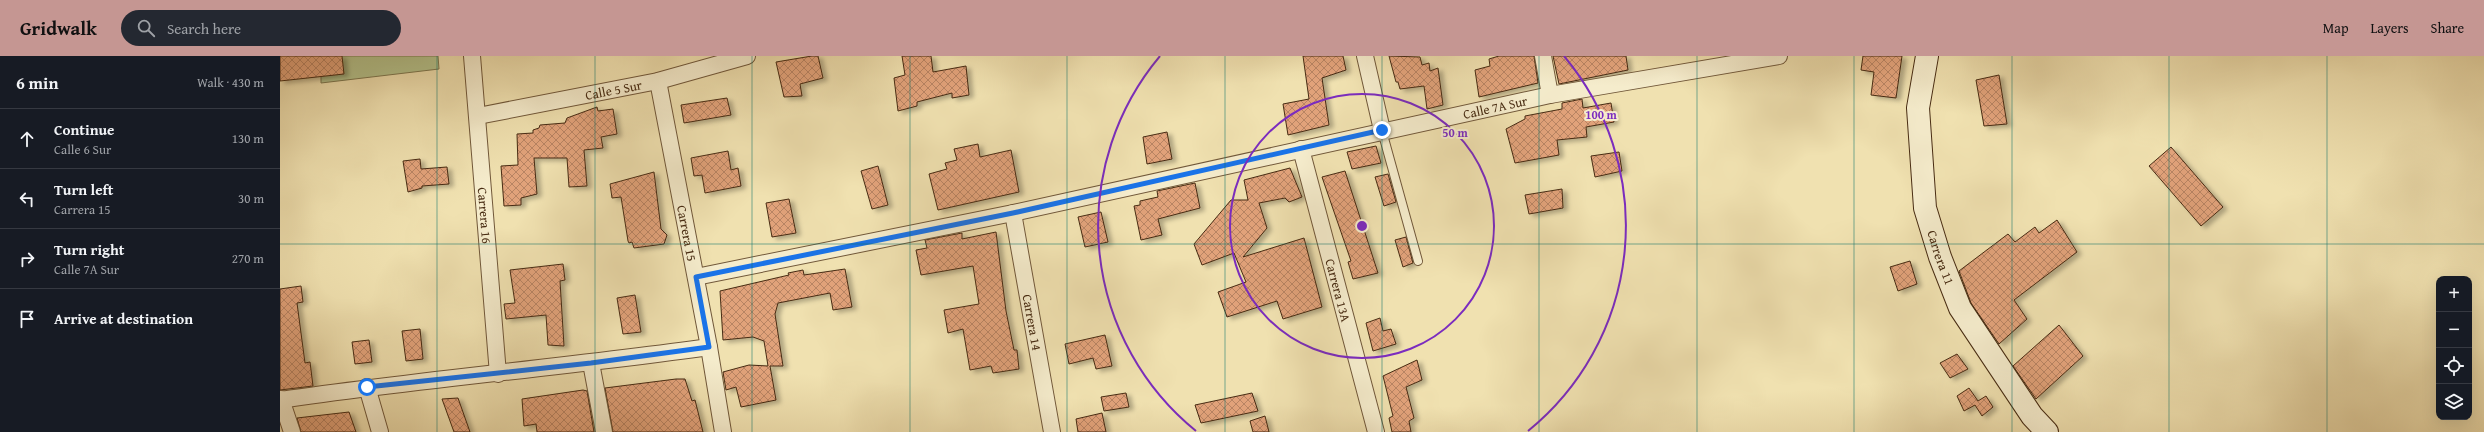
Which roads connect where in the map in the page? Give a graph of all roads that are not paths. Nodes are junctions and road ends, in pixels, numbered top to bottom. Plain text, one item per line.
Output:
1 (472, 56) edge
2 (747, 56) edge
3 (1365, 56) edge
4 (1543, 56) edge
5 (1779, 56) edge
6 (1927, 56) edge
7 (658, 81) junction
8 (1550, 95) junction
9 (478, 116) junction
10 (1382, 130) junction
11 (1301, 149) junction
12 (1013, 213) junction
13 (1418, 261) dead end
14 (696, 277) junction
15 (709, 347) junction
16 (591, 363) junction
17 (498, 374) junction
18 (367, 387) junction
19 (281, 399) edge
20 (2030, 424) edge
21 (292, 432) edge
22 (380, 432) edge
23 (604, 432) edge
24 (723, 432) edge
25 (1052, 432) edge
26 (1376, 432) edge
27 (2046, 432) edge

1 - 9 street, Carrera 16
2 - 7 street, Calle 5 Sur
3 - 10 street
4 - 8 street
5 - 8 street, Calle 7A Sur
6 - 20 main road, Carrera 11
7 - 9 street, Calle 5 Sur
7 - 14 street, Carrera 15
8 - 10 street, Calle 7A Sur
9 - 17 street, Carrera 16
10 - 11 street, Calle 7A Sur
10 - 13 lane
11 - 12 street, Calle 7A Sur
11 - 26 street, Carrera 13A
12 - 14 street, Calle 7A Sur
12 - 25 street, Carrera 14
14 - 15 street, Carrera 15
15 - 16 street
15 - 24 street, Carrera 15
16 - 17 street
16 - 23 street
17 - 18 street
18 - 19 street
18 - 22 street
19 - 21 street
20 - 27 main road, Carrera 11

